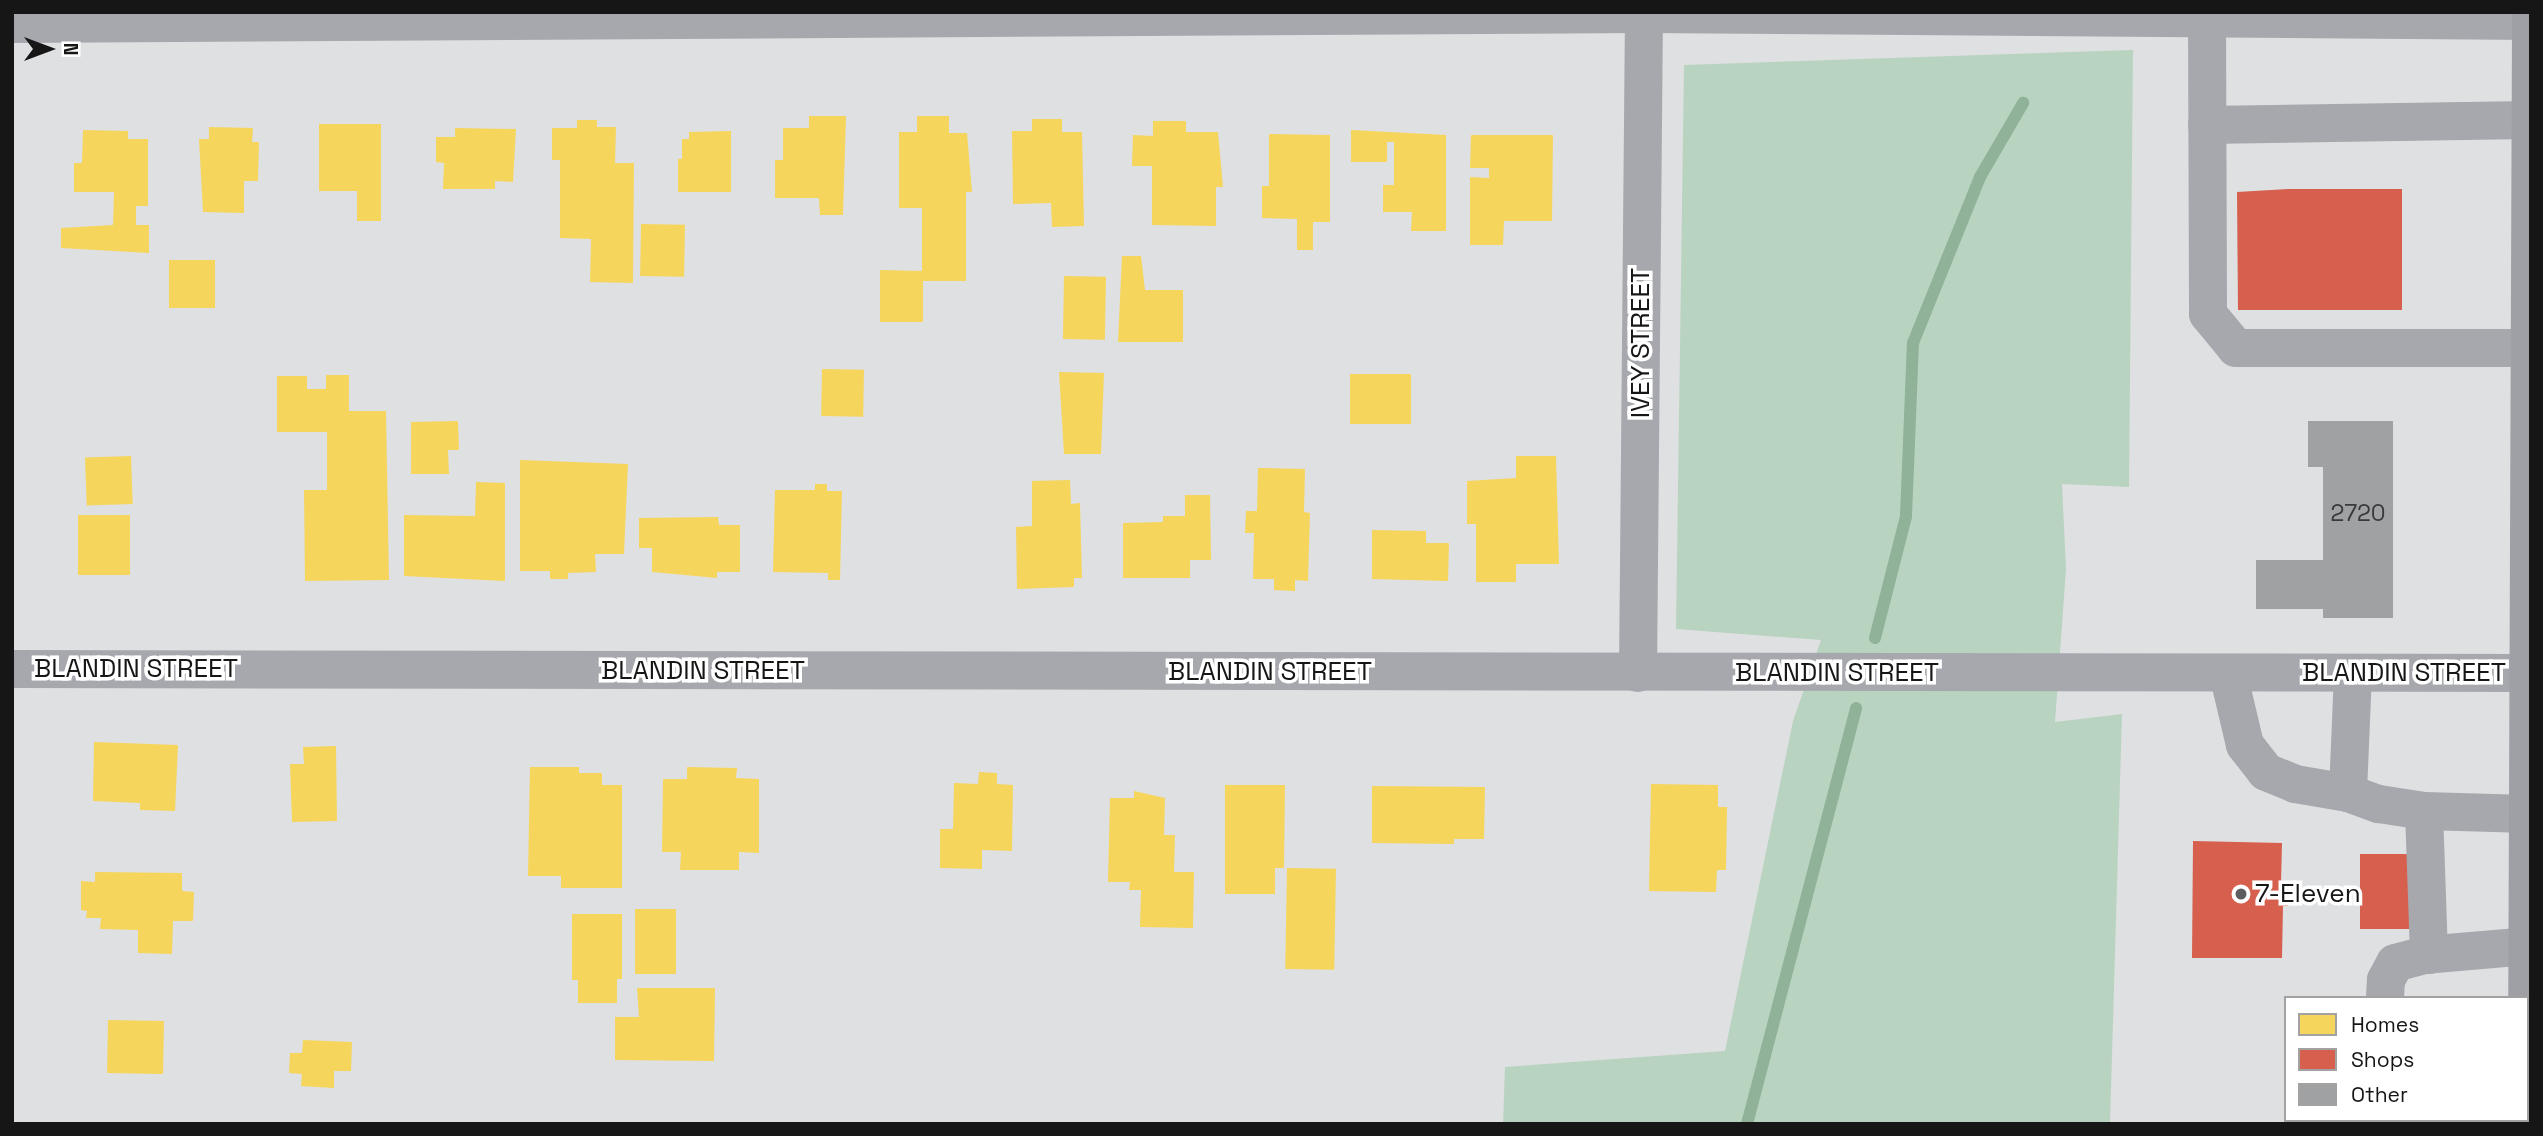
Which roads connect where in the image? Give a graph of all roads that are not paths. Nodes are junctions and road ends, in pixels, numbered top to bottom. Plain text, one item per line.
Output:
1 (2531, 12) edge
2 (1644, 13) edge
3 (2118, 15) edge
4 (2207, 18) junction
5 (2531, 21) edge
6 (12, 24) edge
7 (2530, 120) edge
8 (2207, 125) junction
9 (2530, 189) edge
10 (2529, 348) edge
11 (2530, 424) edge
12 (12, 669) edge
13 (1638, 673) junction
14 (2228, 673) junction
15 (2353, 673) junction
16 (2529, 673) junction
17 (2530, 726) edge
18 (2348, 793) junction
19 (2424, 811) junction
20 (2528, 814) junction
21 (2528, 946) junction
22 (2429, 955) junction
23 (2529, 986) edge
24 (2385, 996) edge

1 - 5 main road
2 - 3 street
2 - 6 street
2 - 13 street, IVEY STREET
3 - 4 street
4 - 5 street
4 - 8 street
5 - 7 main road
7 - 8 street
7 - 9 main road
8 - 10 street
9 - 10 main road
10 - 11 main road
11 - 16 main road
12 - 13 street, BLANDIN STREET
13 - 14 street, BLANDIN STREET
14 - 15 street, BLANDIN STREET
14 - 18 street
15 - 16 street, BLANDIN STREET
15 - 18 street
16 - 17 main road
17 - 20 main road
18 - 19 street
19 - 20 street
19 - 22 street
20 - 21 main road
21 - 22 street
21 - 23 main road
22 - 24 street

